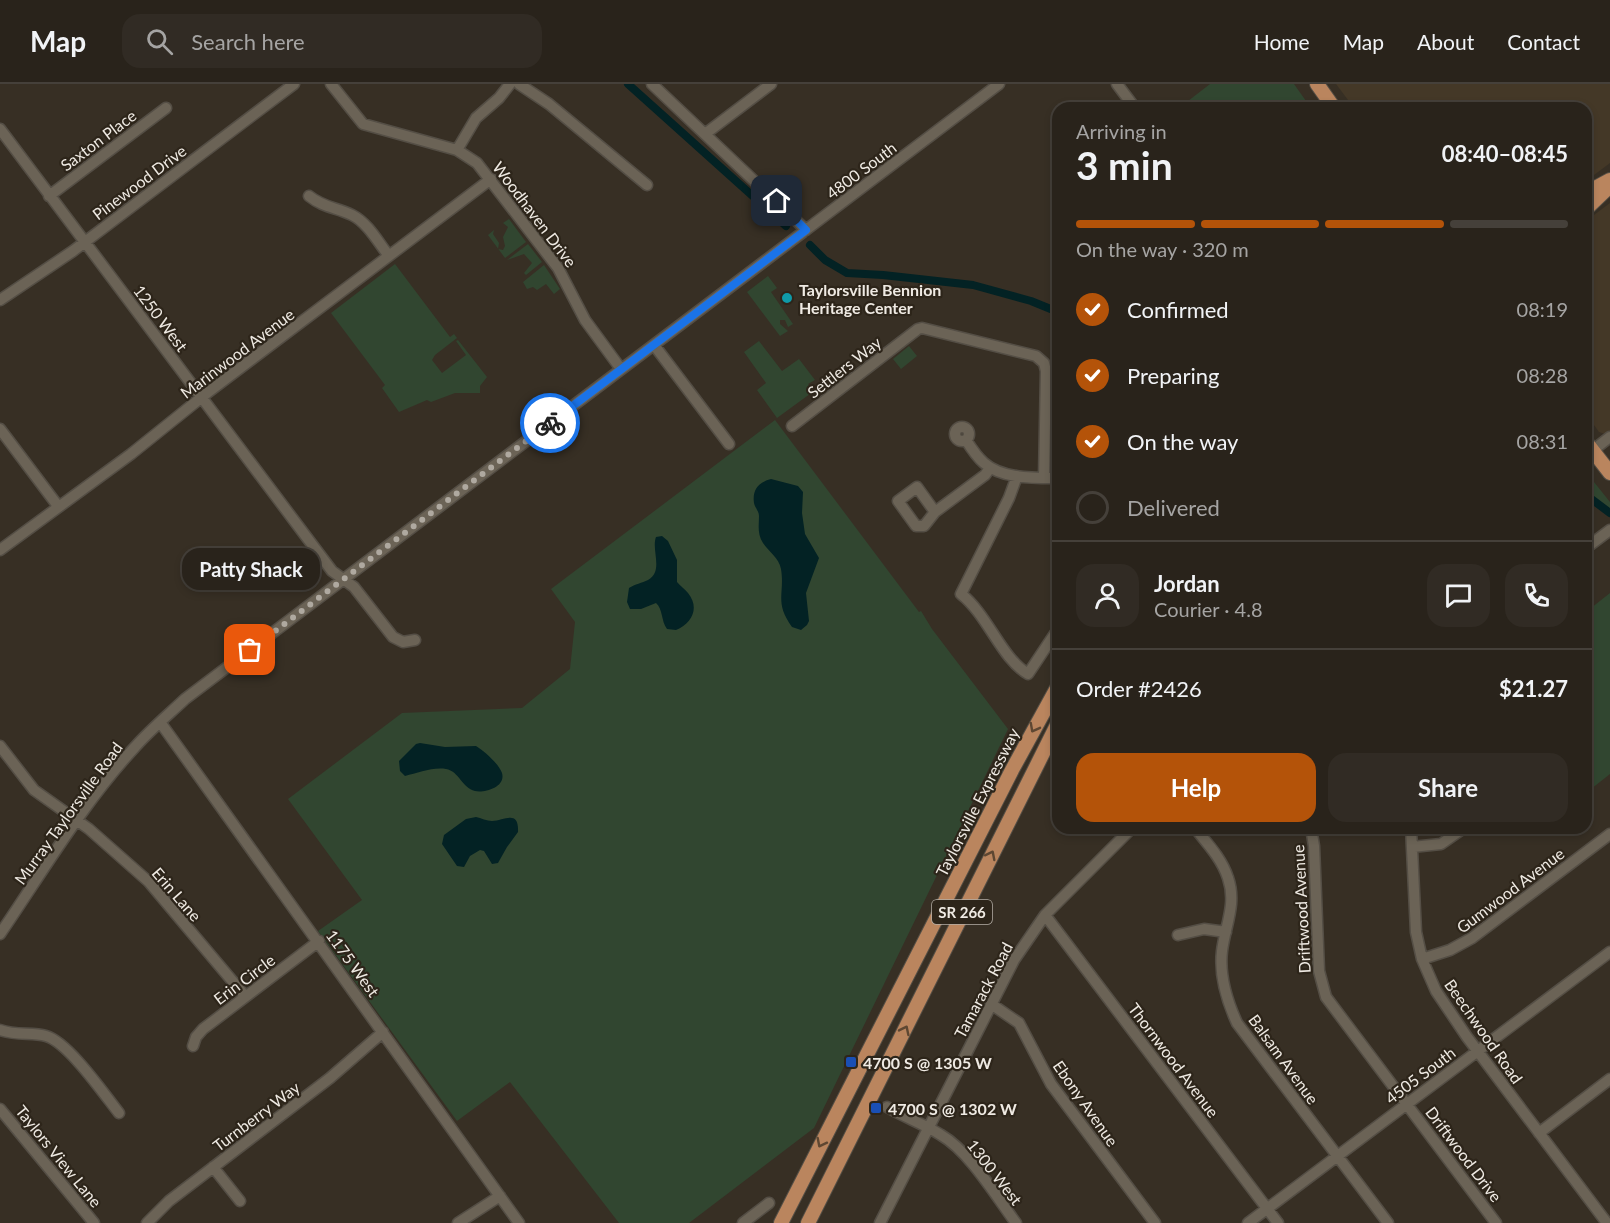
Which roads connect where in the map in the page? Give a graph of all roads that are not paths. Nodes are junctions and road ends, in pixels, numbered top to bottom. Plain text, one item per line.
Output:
1 (294, 84) edge
2 (330, 84) edge
3 (510, 84) edge
4 (519, 84) edge
5 (652, 84) edge
6 (771, 84) edge
7 (999, 84) edge
8 (1117, 84) edge
9 (1317, 84) edge
10 (1130, 102) edge
11 (1330, 102) edge
12 (166, 108) dead end
13 (0, 129) edge
14 (705, 134) junction
15 (457, 150) junction
16 (491, 179) junction
17 (1610, 180) edge
18 (647, 185) dead end
19 (1610, 186) edge
20 (1592, 190) edge
21 (49, 196) junction
22 (309, 196) dead end
23 (1592, 203) edge
24 (806, 230) junction
25 (84, 242) junction
26 (389, 256) junction
27 (0, 300) edge
28 (654, 345) junction
29 (621, 369) junction
30 (1052, 372) edge
31 (203, 398) junction
32 (792, 426) dead end
33 (1, 431) edge
34 (1610, 437) edge
35 (966, 440) dead end
36 (729, 444) dead end
37 (1592, 445) edge
38 (1592, 450) edge
39 (990, 468) junction
40 (1610, 473) edge
41 (1017, 476) junction
42 (1044, 478) junction
43 (1052, 478) edge
44 (58, 506) junction
45 (935, 512) dead end
46 (1610, 530) edge
47 (1592, 544) edge
48 (0, 550) edge
49 (344, 579) junction
50 (1052, 638) edge
51 (415, 640) dead end
52 (1052, 697) edge
53 (160, 722) junction
54 (1052, 735) edge
55 (0, 746) edge
56 (77, 821) junction
57 (1126, 834) edge
58 (1199, 834) edge
59 (1312, 834) edge
60 (1411, 834) edge
61 (1455, 834) edge
62 (1610, 834) edge
63 (1412, 847) junction
64 (1045, 915) junction
65 (1226, 932) junction
66 (0, 934) edge
67 (1178, 935) dead end
68 (319, 941) junction
69 (1610, 952) edge
70 (1422, 959) junction
71 (245, 996) junction
72 (991, 1004) junction
73 (0, 1030) edge
74 (383, 1032) junction
75 (194, 1046) dead end
76 (1478, 1052) junction
77 (1610, 1079) edge
78 (1407, 1104) junction
79 (886, 1107) dead end
80 (0, 1109) edge
81 (120, 1113) dead end
82 (928, 1128) junction
83 (1539, 1132) junction
84 (1337, 1156) junction
85 (213, 1167) junction
86 (498, 1193) junction
87 (240, 1201) dead end
88 (769, 1203) dead end
89 (1267, 1208) junction
90 (94, 1223) edge
91 (147, 1223) edge
92 (458, 1223) edge
93 (519, 1223) edge
94 (743, 1223) edge
95 (780, 1223) edge
96 (808, 1223) edge
97 (880, 1223) edge
98 (1016, 1223) edge
99 (1155, 1223) edge
100 (1248, 1223) edge
101 (1278, 1223) edge
102 (1388, 1223) edge
103 (1496, 1223) edge
104 (1607, 1223) edge

1 - 25 street, Pinewood Drive
2 - 15 street, Woodhaven Drive
3 - 15 street
4 - 18 street
5 - 14 street
6 - 14 street
7 - 24 street, 4800 South
8 - 10 street
9 - 11 main road
12 - 21 street, Saxton Place
13 - 21 street, 1250 West
14 - 24 street
15 - 16 street, Woodhaven Drive
16 - 26 street, Marinwood Avenue
16 - 29 street, Woodhaven Drive
17 - 20 main road
19 - 23 main road
21 - 25 street, 1250 West
22 - 26 street
24 - 28 street, 4800 South
25 - 27 street, Pinewood Drive
25 - 31 street, 1250 West
26 - 31 street, Marinwood Avenue
28 - 29 street, Murray Taylorsville Road
28 - 36 street
29 - 49 street, Murray Taylorsville Road
30 - 32 street, Settlers Way
30 - 42 street, Settlers Way
31 - 44 street, Marinwood Avenue
31 - 49 street, 1250 West
33 - 44 street
34 - 37 street
35 - 39 street
38 - 40 main road
39 - 41 street
39 - 45 street
41 - 42 street
41 - 50 street
42 - 43 street
44 - 48 street, Marinwood Avenue
46 - 47 street
49 - 51 street, 1250 West
49 - 53 street, Murray Taylorsville Road
52 -> 95 main road, Taylorsville Expressway / SR 266
53 - 56 street, Murray Taylorsville Road
53 - 68 street, 1175 West
96 -> 54 main road, SR 266
55 - 56 street, Erin Lane
56 - 66 street, Murray Taylorsville Road
56 - 71 street, Erin Lane
57 - 64 street, Tamarack Road
58 - 65 street, Balsam Avenue
59 - 78 street, Driftwood Avenue
60 - 63 street, Beechwood Road
61 - 63 street
62 - 70 street, Gumwood Avenue
63 - 70 street, Beechwood Road
64 - 72 street, Tamarack Road
64 - 89 street, Thornwood Avenue
65 - 67 street
65 - 84 street, Balsam Avenue
68 - 71 street, Erin Circle
68 - 74 street, 1175 West
69 - 76 street, 4505 South
70 - 76 street, Beechwood Road
71 - 75 street, Erin Circle
72 - 82 street, Tamarack Road
72 - 99 street, Ebony Avenue
73 - 81 street
74 - 85 street, Turnberry Way
74 - 86 street, 1175 West
76 - 78 street, 4505 South
76 - 83 street, Beechwood Road
77 - 83 street
78 - 84 street, 4505 South
78 - 103 street, Driftwood Drive
79 - 82 street, 1300 West
80 - 90 street, Taylors View Lane
82 - 97 street, Tamarack Road
82 - 98 street, 1300 West
83 - 104 street, Beechwood Road
84 - 89 street, 4505 South
84 - 102 street, Balsam Avenue
85 - 87 street
85 - 91 street, Turnberry Way
86 - 92 street
86 - 93 street, 1175 West
88 - 94 street
89 - 100 street, 4505 South
89 - 101 street, Thornwood Avenue

